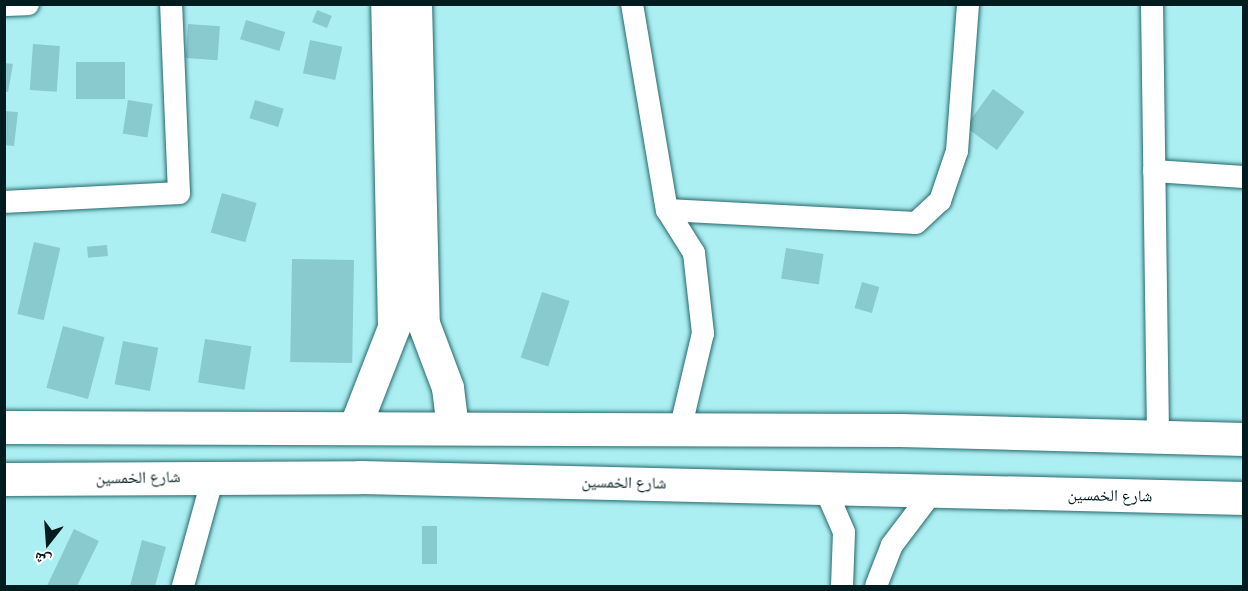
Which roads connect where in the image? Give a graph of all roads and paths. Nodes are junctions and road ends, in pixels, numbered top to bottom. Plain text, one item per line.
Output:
1 (28, 4) edge
2 (171, 4) edge
3 (387, 4) edge
4 (416, 4) edge
5 (632, 4) edge
6 (968, 4) edge
7 (1152, 4) edge
8 (4, 5) edge
9 (1154, 171) junction
10 (1244, 177) edge
11 (4, 202) edge
12 (668, 210) junction
13 (453, 426) junction
14 (4, 427) edge
15 (356, 428) junction
16 (680, 430) junction
17 (1158, 438) junction
18 (1244, 439) edge
19 (213, 477) junction
20 (360, 477) junction
21 (4, 479) edge
22 (824, 486) junction
23 (933, 491) junction
24 (1244, 498) edge
25 (183, 586) edge
26 (842, 586) edge
27 (876, 586) edge

1 - 8 street
2 - 11 street
3 - 15 street
4 - 13 street
5 - 12 street
6 - 12 street
7 - 9 street
9 - 10 street
9 - 17 street
12 - 16 street
13 - 15 main road
13 - 16 main road
14 - 15 main road
15 - 20 main road
16 - 17 main road
17 - 18 main road
19 - 20 main road, شارع الخمسين
19 - 21 main road, شارع الخمسين
19 - 25 street
20 - 22 main road, شارع الخمسين
22 - 23 main road, شارع الخمسين
22 - 26 street
23 - 24 main road, شارع الخمسين
23 - 27 street

